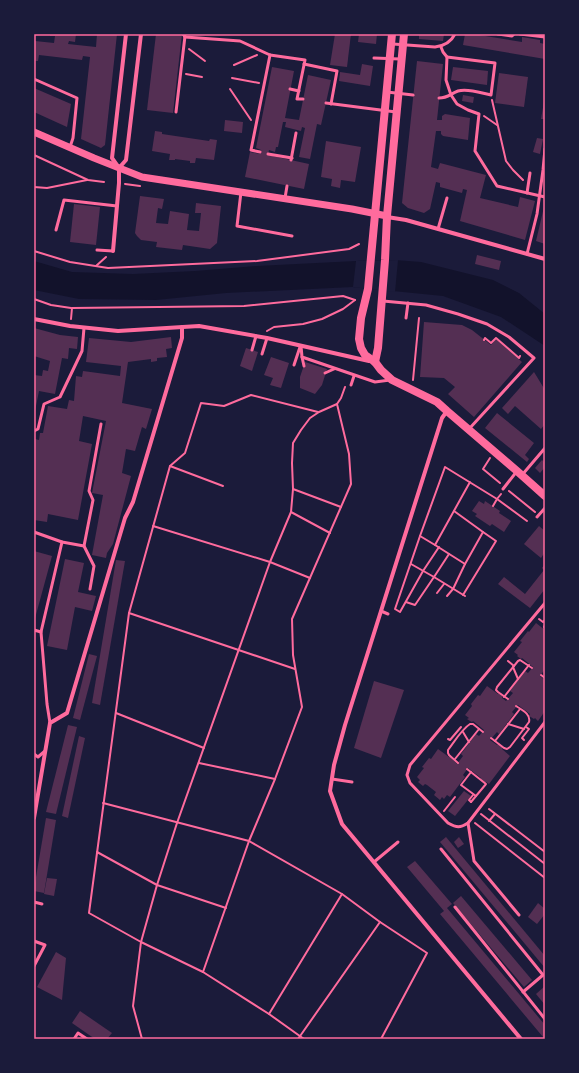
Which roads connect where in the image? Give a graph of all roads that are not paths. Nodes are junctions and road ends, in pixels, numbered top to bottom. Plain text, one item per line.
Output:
1 (126, 34) edge
2 (141, 34) edge
3 (392, 34) edge
4 (404, 34) edge
5 (455, 34) edge
6 (498, 34) edge
7 (520, 34) edge
8 (184, 35) edge
9 (513, 35) edge
10 (545, 37) edge
11 (512, 41) dead end
12 (391, 44) junction
13 (403, 45) junction
14 (441, 47) junction
15 (270, 55) junction
16 (447, 57) junction
17 (374, 58) dead end
18 (390, 59) junction
19 (402, 60) junction
20 (304, 64) junction
21 (34, 79) edge
22 (290, 89) dead end
23 (299, 91) junction
24 (386, 92) junction
25 (398, 94) junction
26 (413, 95) dead end
27 (451, 95) junction
28 (439, 98) dead end
29 (303, 99) dead end
30 (326, 103) dead end
31 (331, 104) junction
32 (385, 111) junction
33 (176, 112) dead end
34 (397, 112) junction
35 (34, 132) edge
36 (296, 133) dead end
37 (70, 147) junction
38 (545, 149) edge
39 (260, 152) dead end
40 (268, 154) dead end
41 (544, 163) edge
42 (118, 168) junction
43 (530, 173) dead end
44 (287, 186) dead end
45 (241, 192) junction
46 (527, 193) junction
47 (540, 196) junction
48 (446, 198) dead end
49 (545, 198) edge
50 (285, 199) junction
51 (117, 206) junction
52 (375, 214) junction
53 (387, 216) junction
54 (438, 229) junction
55 (56, 230) dead end
56 (292, 236) dead end
57 (97, 250) dead end
58 (113, 251) joint
59 (527, 254) junction
60 (545, 259) edge
61 (381, 301) junction
62 (408, 304) junction
63 (406, 318) dead end
64 (34, 319) edge
65 (182, 326) junction
66 (84, 328) junction
67 (256, 336) junction
68 (266, 337) junction
69 (301, 346) junction
70 (252, 350) dead end
71 (262, 354) dead end
72 (302, 357) junction
73 (375, 362) junction
74 (294, 365) dead end
75 (304, 366) dead end
76 (334, 369) junction
77 (326, 373) dead end
78 (354, 376) junction
79 (392, 380) junction
80 (351, 385) dead end
81 (447, 411) junction
82 (101, 424) dead end
83 (469, 429) junction
84 (34, 431) edge
85 (545, 448) edge
86 (520, 473) junction
87 (504, 489) road end
88 (545, 496) edge
89 (545, 508) edge
90 (537, 517) dead end
91 (34, 532) edge
92 (62, 542) junction
93 (84, 546) junction
94 (90, 589) dead end
95 (545, 603) edge
96 (381, 612) junction
97 (388, 614) dead end
98 (34, 630) edge
99 (41, 632) junction
100 (545, 722) edge
101 (50, 723) junction
102 (45, 751) junction
103 (34, 754) edge
104 (332, 779) junction
105 (352, 782) dead end
106 (34, 818) edge
107 (469, 821) junction
108 (398, 842) dead end
109 (441, 849) dead end
110 (374, 862) junction
111 (34, 902) edge
112 (42, 904) dead end
113 (455, 908) dead end
114 (519, 915) dead end
115 (34, 941) edge
116 (34, 966) edge
117 (523, 992) junction
118 (545, 1019) edge
119 (519, 1038) edge
120 (74, 1039) edge
121 (87, 1039) edge

1 - 42 street
2 - 42 street
3 - 12 main road
4 - 13 main road
5 - 14 lane
6 - 9 lane
7 - 10 lane
8 - 15 lane
8 - 33 lane
9 - 11 lane
12 - 13 lane
12 - 18 main road
13 - 14 lane
13 - 19 main road
14 - 16 lane
15 - 20 lane
15 - 39 lane
16 - 27 lane
16 - 27 lane
17 - 18 lane
18 - 19 lane
18 - 24 main road
19 - 25 main road
20 - 23 lane
20 - 31 lane
21 - 37 lane
22 - 23 lane
23 - 29 lane
24 - 25 lane
24 - 32 main road
25 - 26 lane
25 - 34 main road
27 - 28 lane
27 - 46 lane
30 - 31 lane
31 - 32 lane
32 - 34 lane
32 - 52 main road
34 - 53 main road
35 - 37 street
36 - 40 lane
37 - 42 street
38 - 41 lane
41 - 47 lane
42 - 45 street
42 - 51 street
43 - 46 lane
44 - 50 lane
45 - 50 street
45 - 56 lane
46 - 47 lane
47 - 49 lane
47 - 59 lane
48 - 54 lane
50 - 52 street
51 - 55 lane
51 - 58 street
52 - 53 street
52 - 73 main road
53 - 54 street
53 - 61 main road
54 - 59 street
57 - 58 lane
59 - 60 street
61 - 62 lane
61 - 73 main road
62 - 63 lane
62 - 83 lane
64 - 66 street
65 - 66 street
65 - 67 street
65 - 101 street
66 - 84 lane
67 - 68 street
67 - 70 lane
68 - 69 street
68 - 71 lane
69 - 72 lane
69 - 73 street
69 - 74 lane
72 - 75 lane
72 - 76 lane
73 - 79 main road
76 - 77 lane
76 - 78 lane
78 - 79 lane
78 - 80 lane
79 - 81 main road
81 - 83 main road
81 - 96 street
82 - 93 lane
83 - 86 main road
85 - 86 lane
86 - 87 lane
86 - 88 main road
89 - 90 lane
91 - 92 lane
92 - 93 lane
92 - 99 lane
93 - 94 lane
95 - 107 lane
96 - 97 lane
96 - 104 street
98 - 99 lane
99 - 101 lane
100 - 107 lane
101 - 102 street
102 - 103 lane
102 - 106 street
104 - 105 lane
104 - 110 street
107 - 114 lane
108 - 110 lane
109 - 117 lane
110 - 119 street
111 - 112 lane
113 - 117 lane
115 - 116 lane
117 - 118 lane
120 - 121 lane

